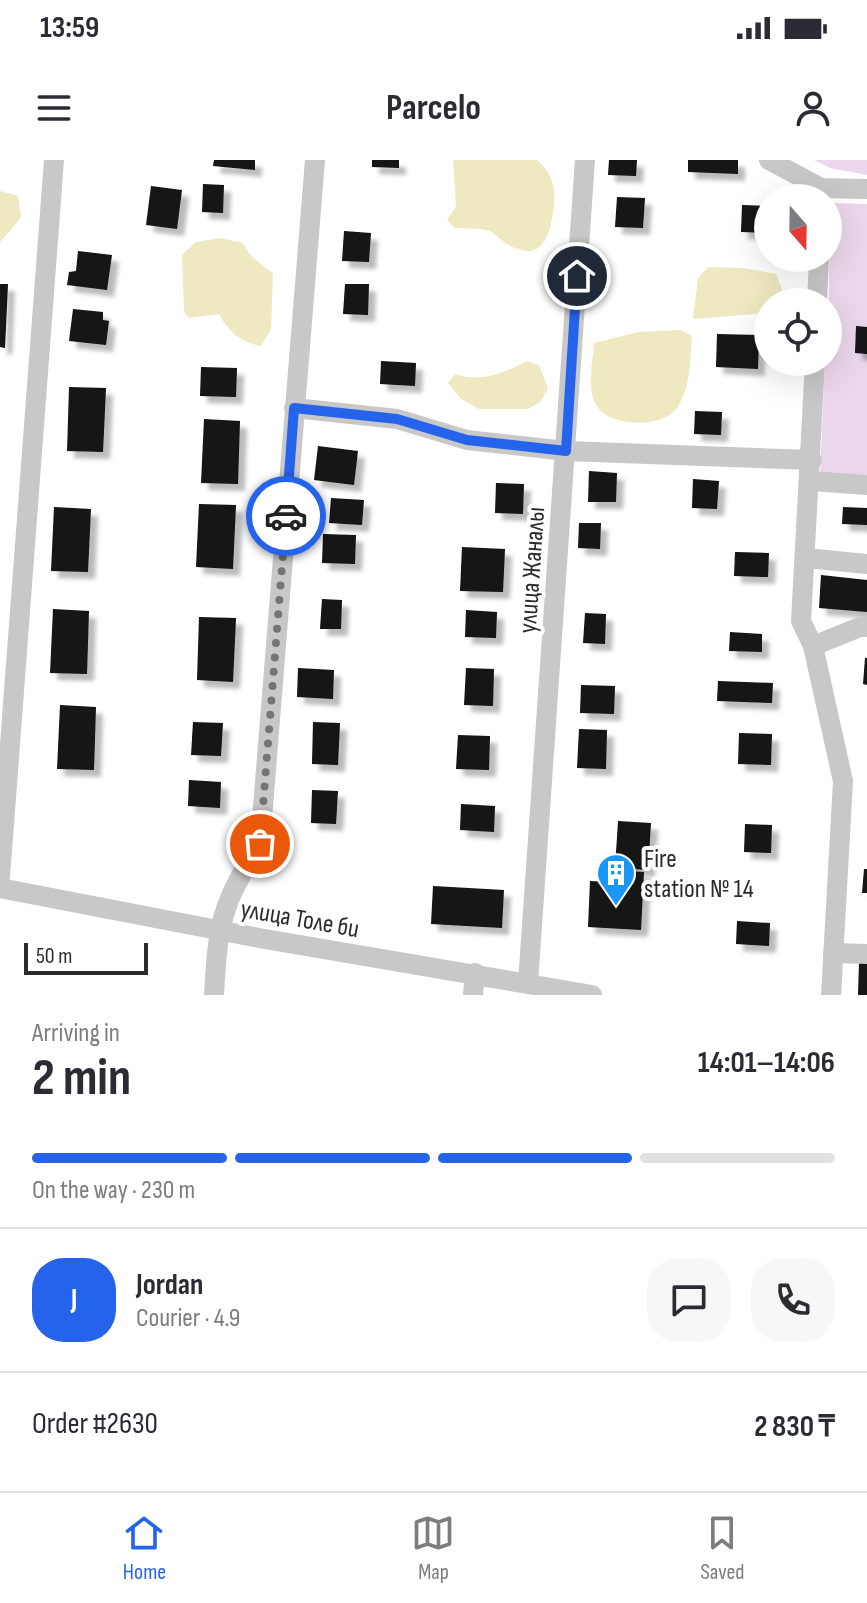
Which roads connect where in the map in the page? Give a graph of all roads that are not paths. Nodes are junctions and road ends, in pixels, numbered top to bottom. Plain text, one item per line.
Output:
1 (54, 160) edge
2 (315, 160) edge
3 (585, 160) edge
4 (769, 160) edge
5 (807, 184) edge
6 (867, 189) edge
7 (842, 191) edge
8 (815, 376) edge
9 (294, 408) junction
10 (566, 451) junction
11 (812, 470) junction
12 (867, 485) edge
13 (806, 558) junction
14 (867, 564) edge
15 (867, 627) edge
16 (813, 646) junction
17 (0, 877) edge
18 (0, 888) edge
19 (218, 930) junction
20 (833, 953) junction
21 (867, 954) edge
22 (475, 973) junction
23 (528, 983) junction
24 (214, 995) edge
25 (473, 995) edge
26 (592, 995) edge
27 (831, 995) edge

1 - 17 street
2 - 9 street
3 - 10 street, улица Жаналы
4 - 5 street
6 - 7 street
8 - 11 street
9 - 10 street
9 - 19 street
10 - 11 street
10 - 23 street, улица Жаналы
11 - 12 street
11 - 13 street
13 - 14 street
13 - 16 street
15 - 16 street
16 - 20 street
18 - 19 street, улица Толе би
19 - 22 street, улица Толе би
19 - 24 street
20 - 21 street
20 - 27 street
22 - 23 street, улица Толе би
22 - 25 street
23 - 26 street, улица Толе би

